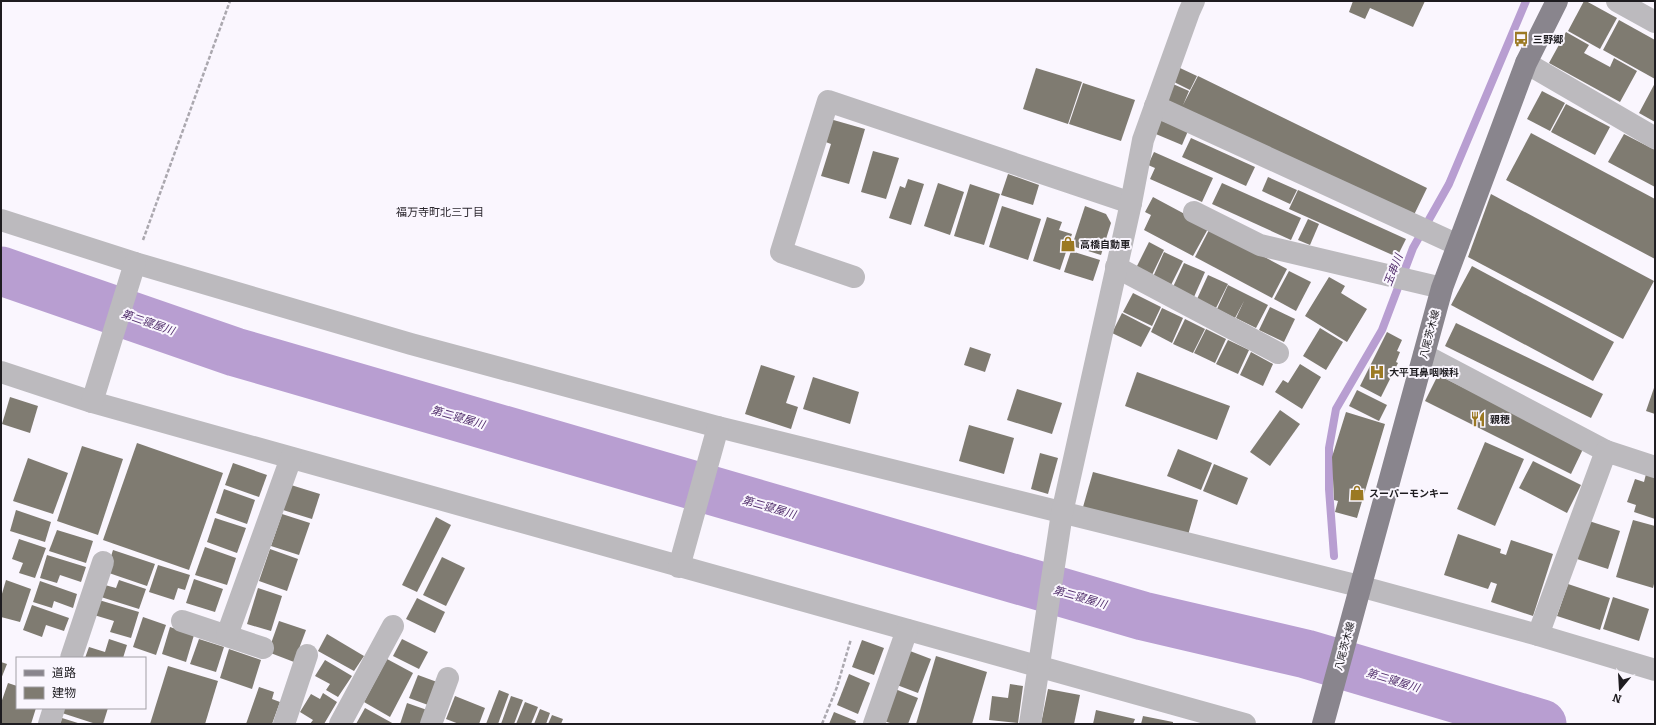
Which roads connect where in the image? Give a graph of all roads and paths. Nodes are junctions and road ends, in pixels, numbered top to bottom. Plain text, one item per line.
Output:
1 (230, 1) edge
2 (1194, 1) edge
3 (1556, 1) edge
4 (1617, 1) edge
5 (1655, 22) edge
6 (1526, 63) junction
7 (1155, 106) junction
8 (1655, 138) edge
9 (1131, 203) junction
10 (1194, 212) dead end
11 (1, 220) edge
12 (1458, 245) junction
13 (135, 263) junction
14 (1116, 267) junction
15 (854, 277) dead end
16 (1442, 288) junction
17 (1278, 353) dead end
18 (1424, 355) junction
19 (1, 372) edge
20 (92, 402) junction
21 (718, 427) junction
22 (1606, 451) junction
23 (291, 458) junction
24 (1655, 467) edge
25 (1062, 513) junction
26 (103, 562) dead end
27 (679, 567) junction
28 (1358, 592) junction
29 (857, 616) junction
30 (182, 621) dead end
31 (393, 626) dead end
32 (907, 630) junction
33 (1538, 634) junction
34 (227, 635) junction
35 (263, 648) dead end
36 (307, 655) dead end
37 (71, 657) edge
38 (1038, 666) junction
39 (1655, 670) edge
40 (448, 678) dead end
41 (54, 709) edge
42 (49, 724) edge
43 (284, 724) edge
44 (340, 724) edge
45 (432, 724) edge
46 (822, 724) edge
47 (874, 724) edge
48 (1030, 724) edge
49 (1245, 724) edge
50 (1323, 724) edge

1 - 13 path
2 - 7 street
3 - 6 main road, 八尾茨木線
4 - 5 street
6 - 8 street
6 - 12 main road, 八尾茨木線
7 - 9 street
7 - 12 street
9 - 14 street
9 - 15 street
10 - 16 street
11 - 13 street
12 - 16 main road, 八尾茨木線
13 - 20 street
13 - 21 street
14 - 17 street
14 - 25 street
16 - 18 main road, 八尾茨木線
18 - 22 street
18 - 28 main road, 八尾茨木線
19 - 20 street
20 - 23 street
21 - 25 street
21 - 27 street
22 - 24 street
22 - 33 street
23 - 27 street
23 - 34 street
25 - 28 street
25 - 38 street
26 - 37 street
27 - 29 street
28 - 33 street
28 - 50 main road, 八尾茨木線
29 - 32 street
29 - 46 path
30 - 34 street
31 - 44 street
32 - 38 street
32 - 47 street
33 - 39 street
34 - 35 street
36 - 43 street
38 - 48 street
38 - 49 street
40 - 45 street
41 - 42 street

